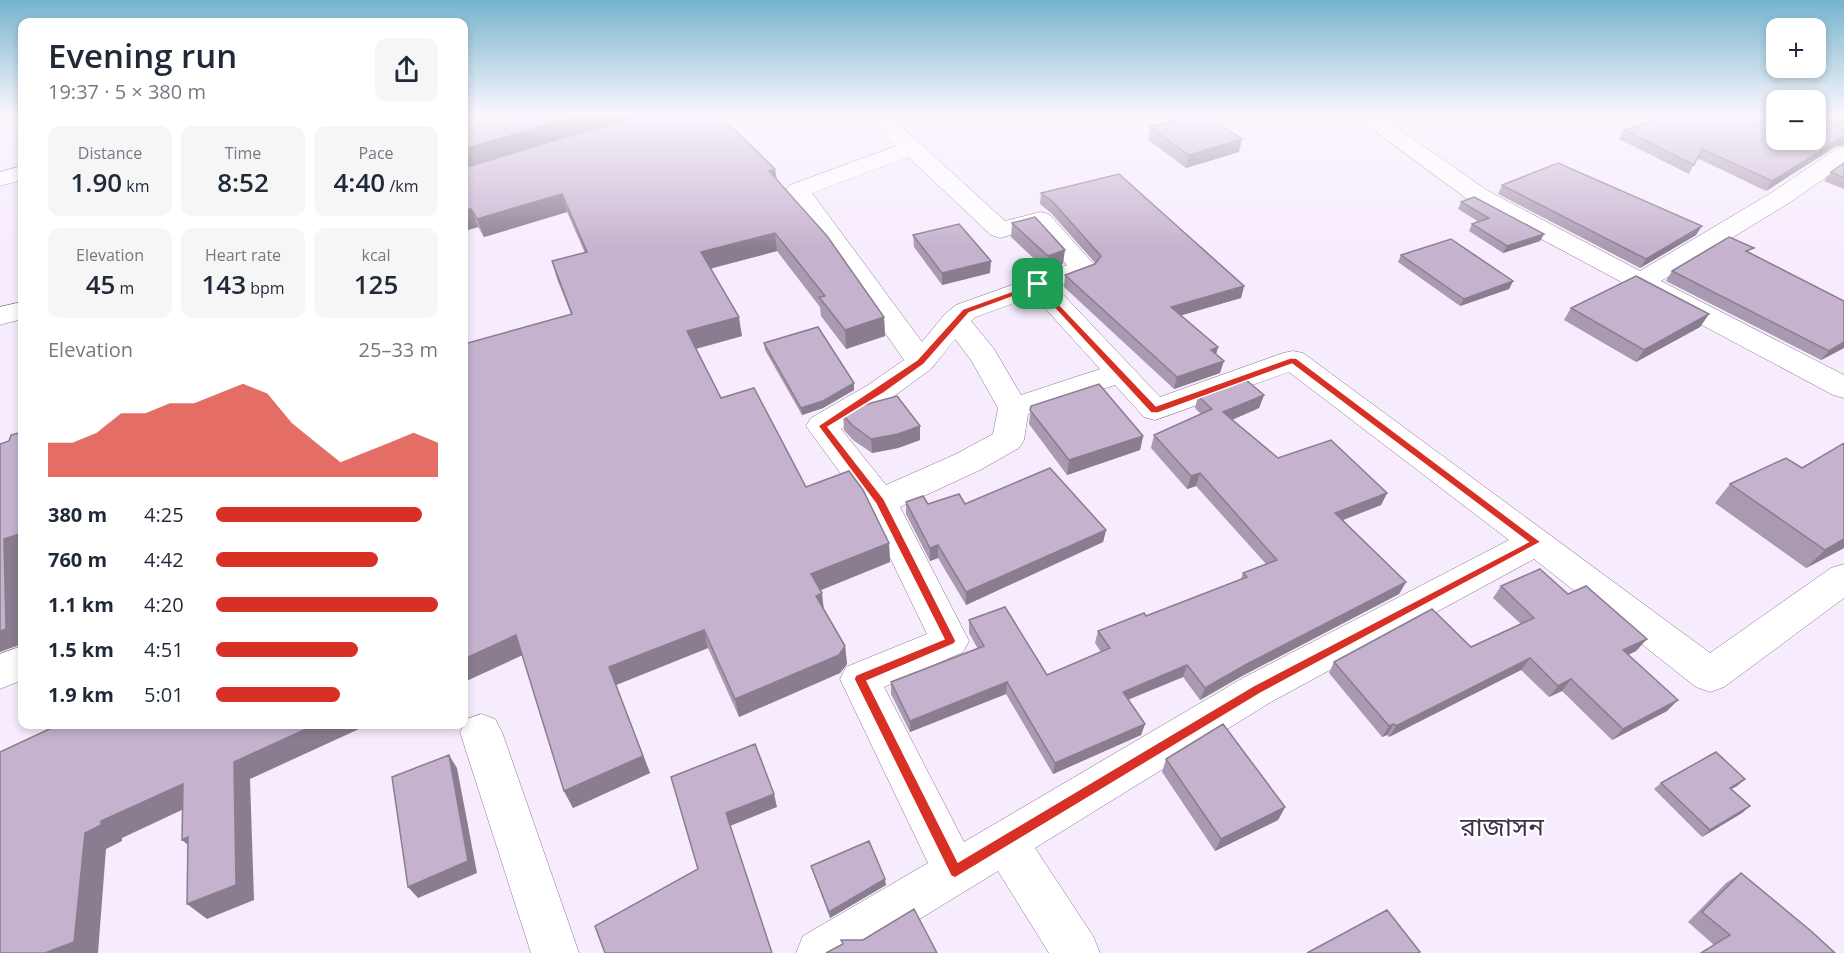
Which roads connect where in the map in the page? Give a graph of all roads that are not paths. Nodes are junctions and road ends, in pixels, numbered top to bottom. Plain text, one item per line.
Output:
1 (880, 159) edge
2 (923, 159) edge
3 (1427, 159) edge
4 (1836, 159) edge
5 (18, 174) edge
6 (0, 179) edge
7 (1641, 282) junction
8 (1038, 284) junction
9 (18, 311) edge
10 (0, 316) edge
11 (955, 320) junction
12 (921, 362) junction
13 (1120, 373) junction
14 (1844, 388) edge
15 (1014, 408) junction
16 (880, 502) junction
17 (1536, 542) junction
18 (1844, 578) edge
19 (18, 664) edge
20 (0, 672) edge
21 (481, 732) dead end
22 (1005, 841) junction
23 (955, 871) junction
24 (555, 953) edge
25 (820, 953) edge
26 (1077, 953) edge

1 - 12 street
2 - 8 street
3 - 7 street
4 - 7 street
5 - 6 street
7 - 14 street
8 - 11 street
8 - 13 street
9 - 10 street
11 - 12 street
11 - 15 street
12 - 16 street
13 - 15 street
13 - 17 street
15 - 16 street
16 - 23 street
17 - 18 street
17 - 22 street
19 - 20 street
21 - 24 street
22 - 23 street
22 - 26 street
23 - 25 street

